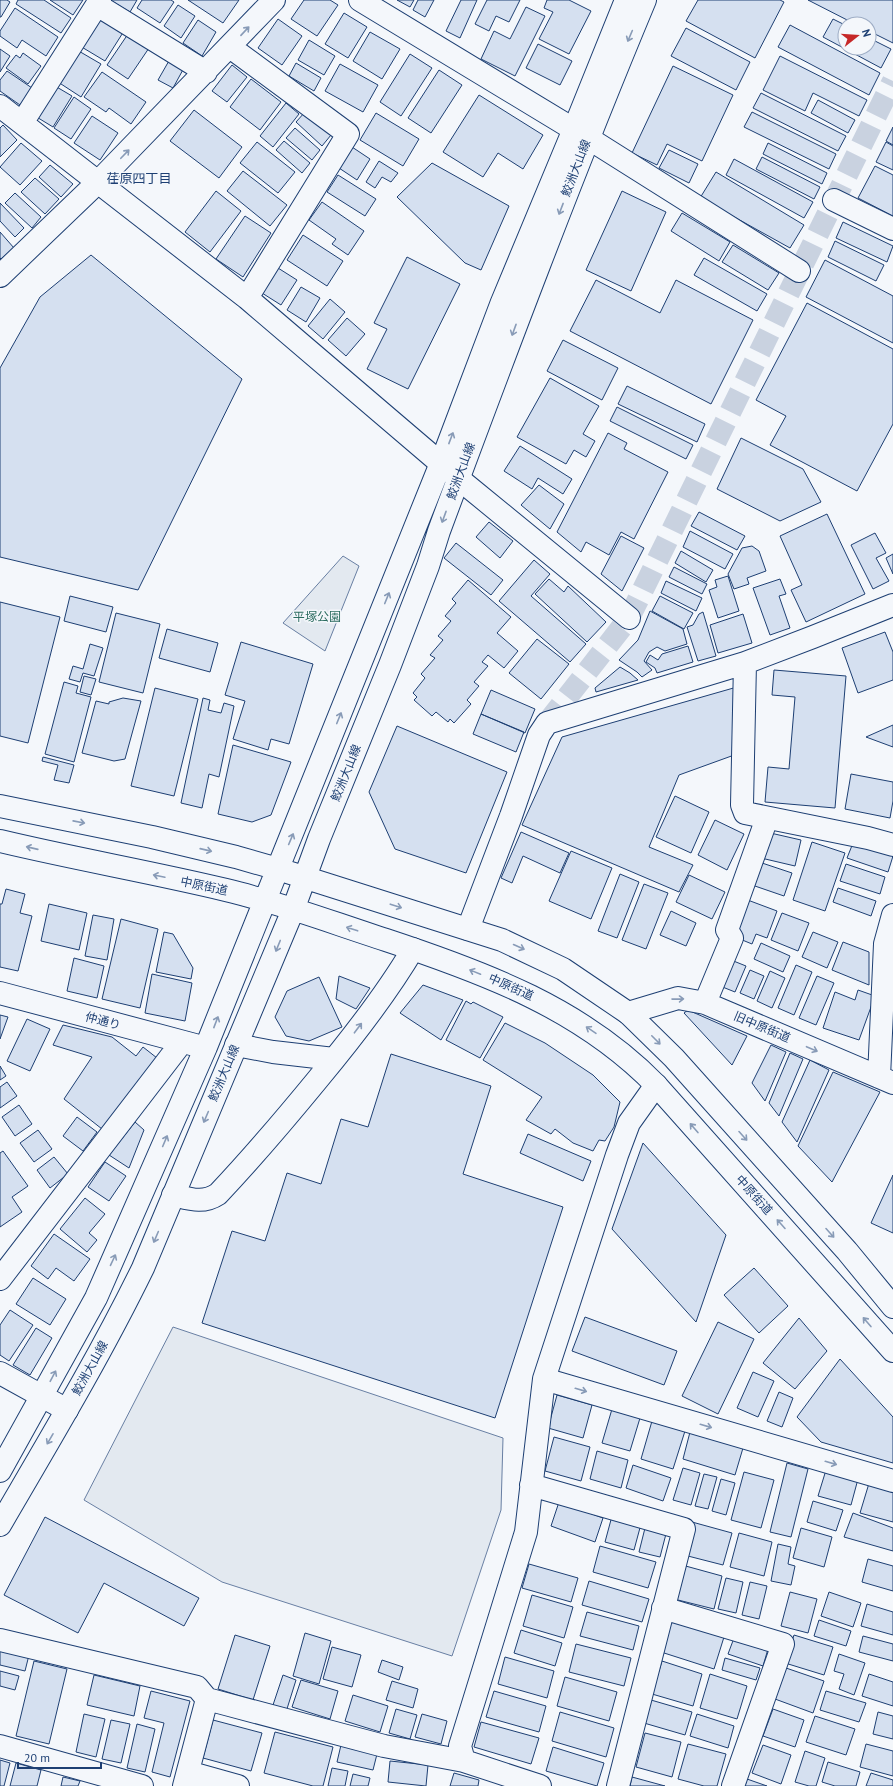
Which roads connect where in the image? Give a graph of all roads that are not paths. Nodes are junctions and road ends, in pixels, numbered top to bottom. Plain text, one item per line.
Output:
1 (274, 0) edge
2 (360, 0) edge
3 (626, 0) edge
4 (645, 0) edge
5 (98, 2) edge
6 (230, 47) junction
7 (206, 72) junction
8 (0, 106) edge
9 (22, 124) junction
10 (581, 133) junction
11 (98, 182) junction
12 (834, 200) dead end
13 (893, 229) edge
14 (799, 271) dead end
15 (0, 276) edge
16 (247, 298) junction
17 (441, 463) junction
18 (458, 479) junction
19 (893, 604) edge
20 (629, 618) dead end
21 (745, 662) junction
22 (0, 806) edge
23 (767, 818) junction
24 (0, 841) edge
25 (893, 845) edge
26 (278, 868) junction
27 (305, 877) junction
28 (265, 901) junction
29 (293, 910) junction
30 (893, 915) edge
31 (468, 929) junction
32 (413, 949) junction
33 (0, 993) edge
34 (705, 1003) junction
35 (628, 1013) junction
36 (182, 1042) junction
37 (236, 1045) junction
38 (206, 1047) junction
39 (334, 1059) junction
40 (886, 1080) edge
41 (656, 1085) junction
42 (173, 1196) junction
43 (0, 1279) edge
44 (893, 1306) edge
45 (893, 1351) edge
46 (0, 1372) edge
47 (544, 1379) junction
48 (43, 1396) junction
49 (67, 1410) junction
50 (0, 1471) edge
51 (893, 1481) edge
52 (531, 1485) junction
53 (0, 1525) edge
54 (662, 1608) junction
55 (0, 1640) edge
56 (207, 1699) junction
57 (0, 1746) edge
58 (464, 1761) junction
59 (186, 1779) edge
60 (142, 1786) edge
61 (238, 1786) edge
62 (540, 1786) edge
63 (618, 1786) edge
64 (733, 1786) edge

6 -> 1 street
2 - 10 street
3 - 10 street, 鮫洲大山線
4 -> 10 street, 鮫洲大山線
5 - 7 street
5 - 9 street
6 - 7 street
6 - 16 street
11 -> 7 street
8 - 9 street
9 - 11 street
10 - 14 street
17 -> 10 street, 鮫洲大山線
10 -> 18 street, 鮫洲大山線
11 - 15 street
11 - 16 street
12 - 13 street
16 - 17 street
17 - 18 street
26 -> 17 street, 鮫洲大山線
18 - 20 street
18 -> 27 street, 鮫洲大山線
19 - 21 street
21 - 23 street
21 - 31 street
22 -> 26 street
23 - 25 street
23 - 34 street
28 -> 24 street, 中原街道
26 - 27 street
26 - 28 street, 鮫洲大山線
27 - 29 street, 鮫洲大山線
27 -> 31 street
28 - 29 street, 中原街道
38 -> 28 street, 鮫洲大山線
32 -> 29 street, 中原街道
29 -> 37 street, 鮫洲大山線
30 - 40 street
31 -> 35 street
39 -> 32 street
41 -> 32 street, 中原街道
33 - 36 street, 仲通り
35 -> 34 street, 旧中原街道
34 -> 40 street, 旧中原街道
35 -> 44 street
36 - 38 street, 仲通り
36 - 43 street
37 - 39 street
37 -> 42 street, 鮫洲大山線
48 -> 38 street, 鮫洲大山線
39 - 42 street
45 -> 41 street, 中原街道
41 - 47 street
42 -> 49 street, 鮫洲大山線
46 - 48 street
47 -> 51 street
47 - 52 street
48 - 49 street
48 - 50 street, 鮫洲大山線
49 -> 53 street, 鮫洲大山線
52 - 54 street
52 - 58 street
54 - 63 street
54 - 64 street
55 - 56 street
56 - 58 street
56 - 59 street
57 - 60 street
58 - 62 street
59 - 61 street

